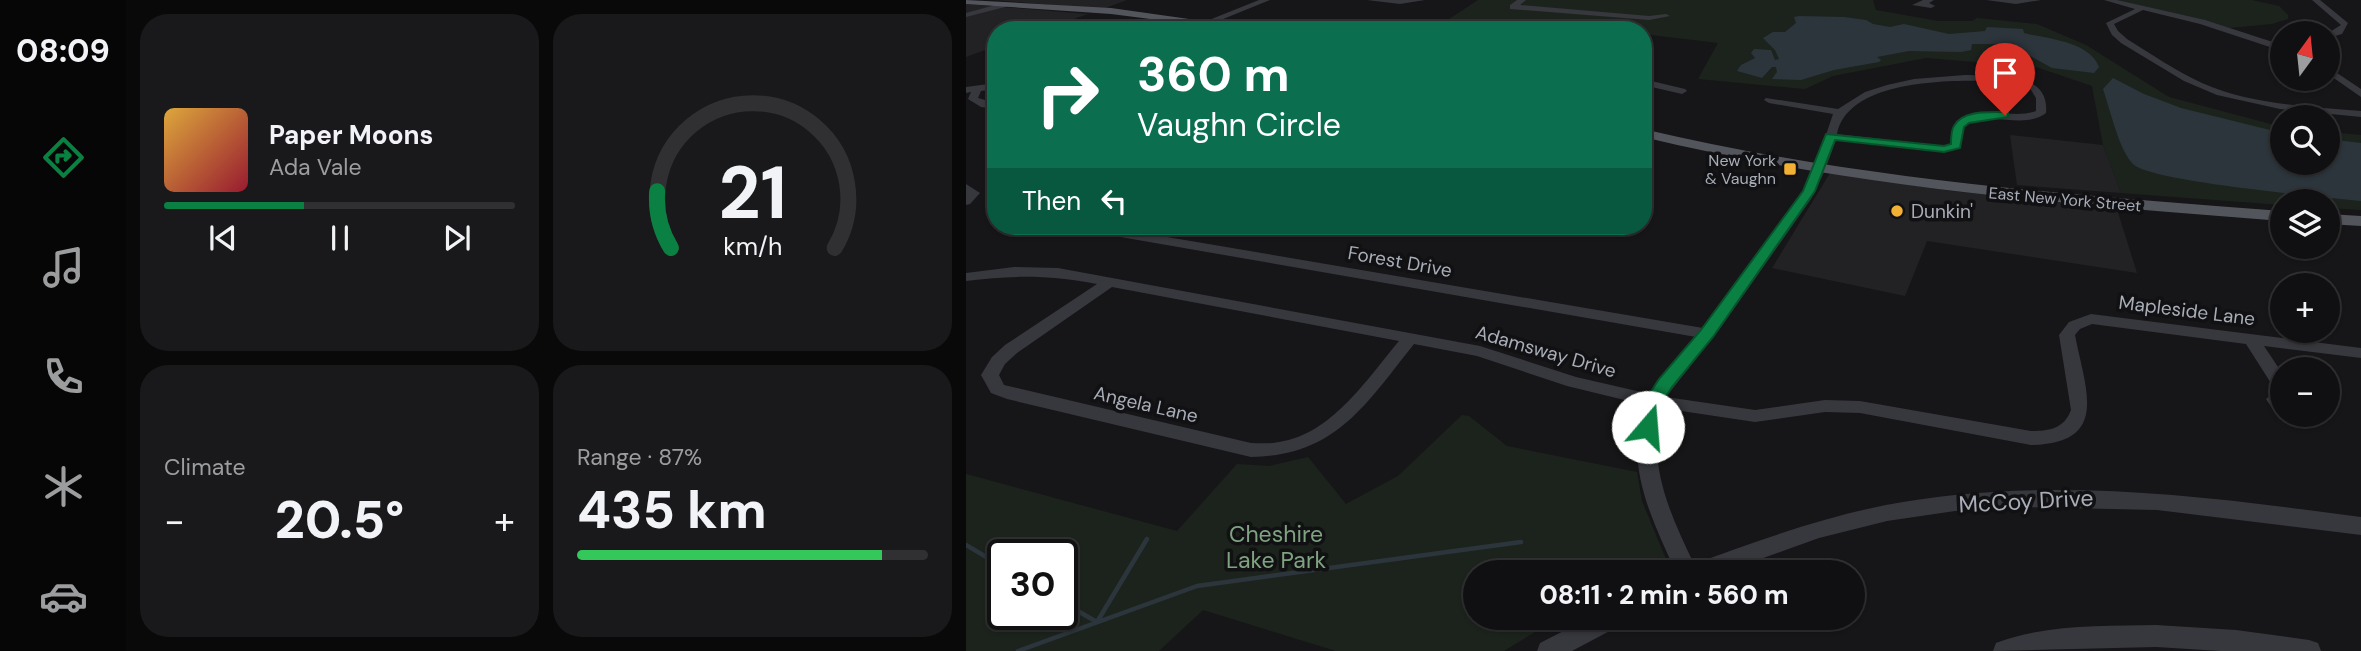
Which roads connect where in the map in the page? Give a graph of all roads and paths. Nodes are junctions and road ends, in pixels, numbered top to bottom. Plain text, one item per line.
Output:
1 (1266, 0) edge
2 (1371, 0) edge
3 (1420, 0) edge
4 (1522, 0) edge
5 (1990, 0) edge
6 (2037, 0) edge
7 (2108, 0) edge
8 (2316, 0) edge
9 (966, 1) edge
10 (1006, 4) junction
11 (2142, 8) junction
12 (966, 16) edge
13 (1666, 16) dead end
14 (1157, 21) edge
15 (1215, 21) edge
16 (2340, 31) edge
17 (2268, 43) edge
18 (2340, 78) edge
19 (2348, 83) junction
20 (1652, 84) edge
21 (2361, 84) edge
22 (972, 89) edge
23 (1682, 91) dead end
24 (2361, 94) edge
25 (1769, 100) dead end
26 (987, 105) edge
27 (1839, 112) junction
28 (2361, 114) edge
29 (1652, 128) edge
30 (1652, 136) edge
31 (1830, 136) junction
32 (1820, 167) junction
33 (966, 188) edge
34 (966, 201) edge
35 (2270, 207) edge
36 (2340, 212) edge
37 (2361, 214) edge
38 (2270, 215) edge
39 (2340, 220) edge
40 (2361, 221) edge
41 (1132, 235) edge
42 (966, 277) edge
43 (1109, 282) junction
44 (2091, 319) joint
45 (1707, 334) junction
46 (1410, 338) junction
47 (2252, 340) junction
48 (2361, 353) edge
49 (2270, 368) edge
50 (1654, 401) junction
51 (2361, 526) edge
52 (1681, 560) edge
53 (1734, 560) edge
54 (1588, 630) edge
55 (1549, 651) edge
56 (2005, 651) edge
57 (2309, 651) edge

1 - 15 street
2 - 3 street
4 - 13 street
5 - 6 street
7 - 11 street
8 - 16 street
9 - 10 main road
10 - 12 street
10 - 14 main road
11 - 17 street
11 - 28 street
18 - 19 street
19 - 21 street
19 - 24 street
20 - 23 street
22 - 26 street
25 - 27 street
27 - 31 street
27 - 31 street
29 - 32 main road, East New York Street
30 - 32 main road, East New York Street
31 - 32 street
32 - 35 main road, East New York Street
32 - 38 main road, East New York Street
32 - 45 street
33 - 34 street
36 - 37 main road
39 - 40 main road
41 - 45 street, Forest Drive
42 - 43 street, Adamsway Drive
43 - 46 street, Adamsway Drive
43 - 46 street, Angela Lane
44 - 47 street, Mapleside Lane
44 - 50 street, Adamsway Drive
45 - 50 street
46 - 50 street, Adamsway Drive
47 - 48 street, Mapleside Lane
47 - 49 street
50 - 52 street
51 - 53 street, McCoy Drive
54 - 55 street
56 - 57 street

